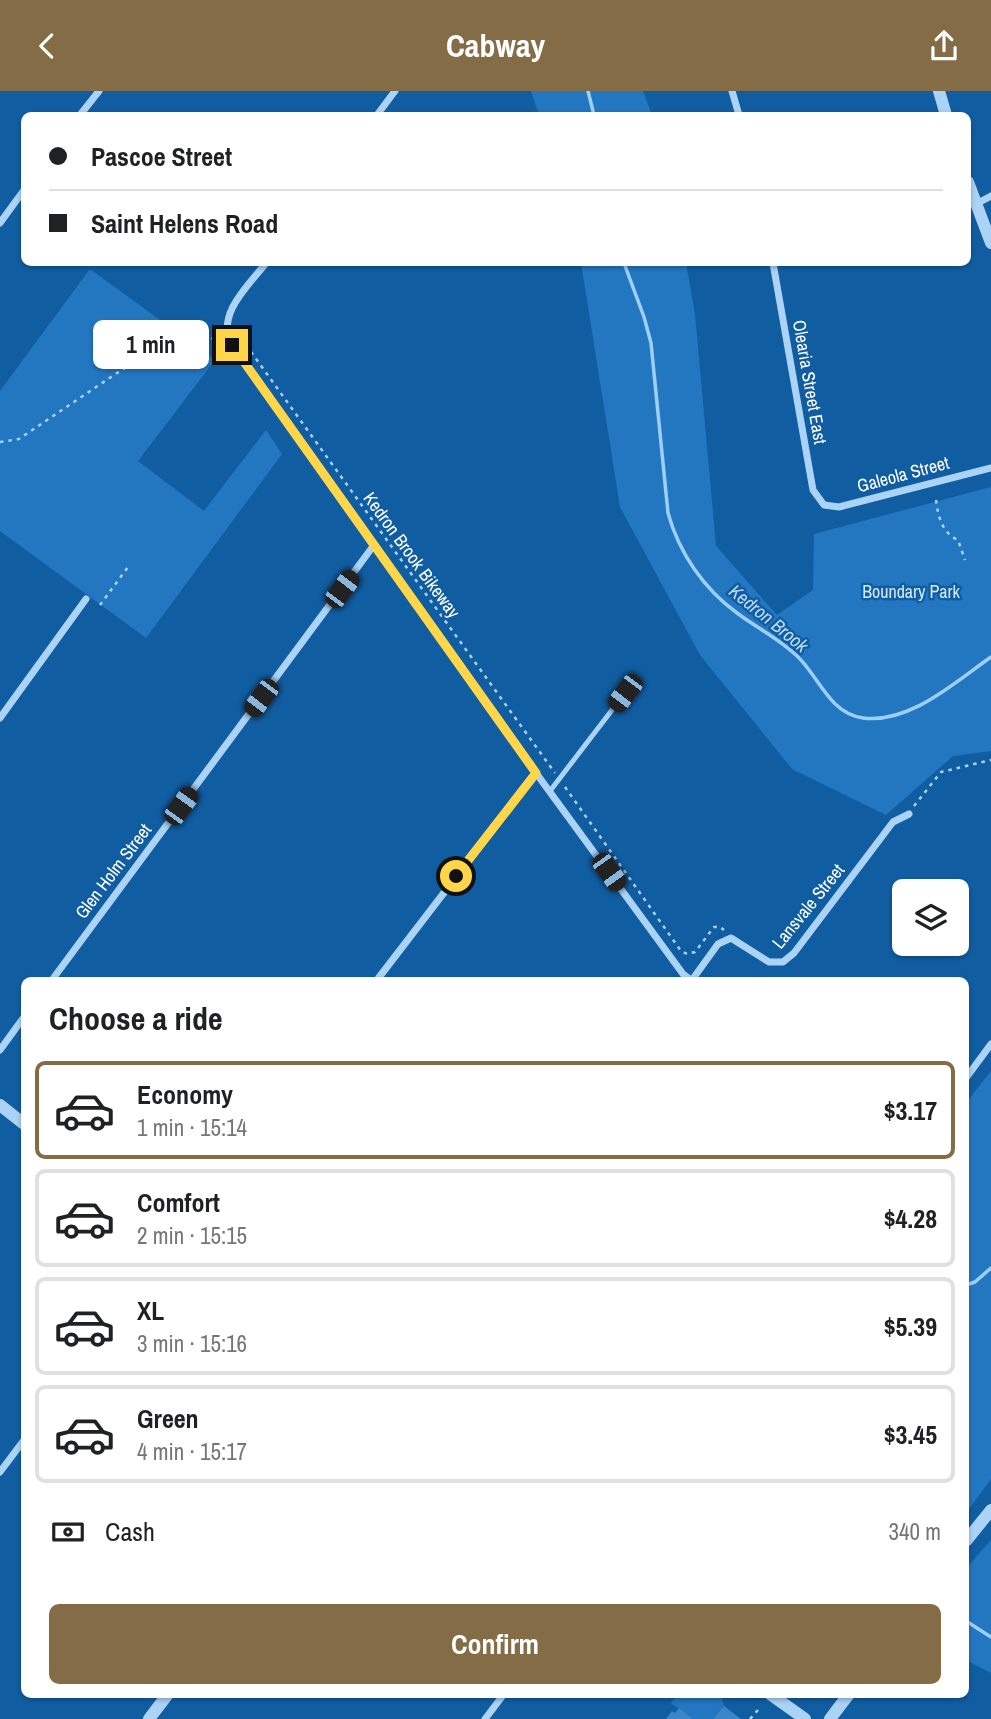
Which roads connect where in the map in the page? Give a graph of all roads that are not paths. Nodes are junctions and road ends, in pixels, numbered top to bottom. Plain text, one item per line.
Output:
1 (99, 91) edge
2 (395, 91) edge
3 (732, 91) edge
4 (939, 91) edge
5 (82, 112) edge
6 (379, 112) edge
7 (738, 112) edge
8 (945, 112) edge
9 (971, 191) edge
10 (21, 194) edge
11 (991, 196) edge
12 (975, 204) junction
13 (0, 223) edge
14 (991, 243) edge
15 (264, 266) edge
16 (774, 266) edge
17 (991, 468) edge
18 (824, 505) joint
19 (374, 545) junction
20 (86, 599) dead end
21 (625, 693) dead end
22 (0, 717) edge
23 (536, 773) junction
24 (550, 791) junction
25 (909, 814) road end
26 (54, 977) edge
27 (379, 977) edge
28 (688, 977) edge
29 (694, 977) edge
30 (21, 1021) edge
31 (991, 1044) edge
32 (0, 1050) edge
33 (969, 1074) edge
34 (0, 1105) edge
35 (21, 1122) edge
36 (21, 1444) edge
37 (0, 1472) edge
38 (991, 1510) edge
39 (969, 1537) edge
40 (165, 1698) edge
41 (500, 1698) edge
42 (776, 1698) edge
43 (846, 1698) edge
44 (149, 1719) edge
45 (485, 1719) edge
46 (805, 1719) edge
47 (830, 1719) edge

1 - 5 street
2 - 6 street
3 - 7 street
4 - 8 street
9 - 12 street
10 - 13 street
11 - 12 street
12 - 14 street
15 - 19 street
16 - 18 street, Olearia Street East
17 - 18 street, Galeola Street
19 - 23 street
19 - 26 street, Glen Holm Street
20 - 22 street
21 - 24 lane
23 - 24 street
23 - 27 street
24 - 28 street
25 - 29 street, Lansvale Street
30 - 32 street
31 - 33 street
34 - 35 street
36 - 37 street
38 - 39 street
40 - 44 street
41 - 45 street
42 - 46 street
43 - 47 street

